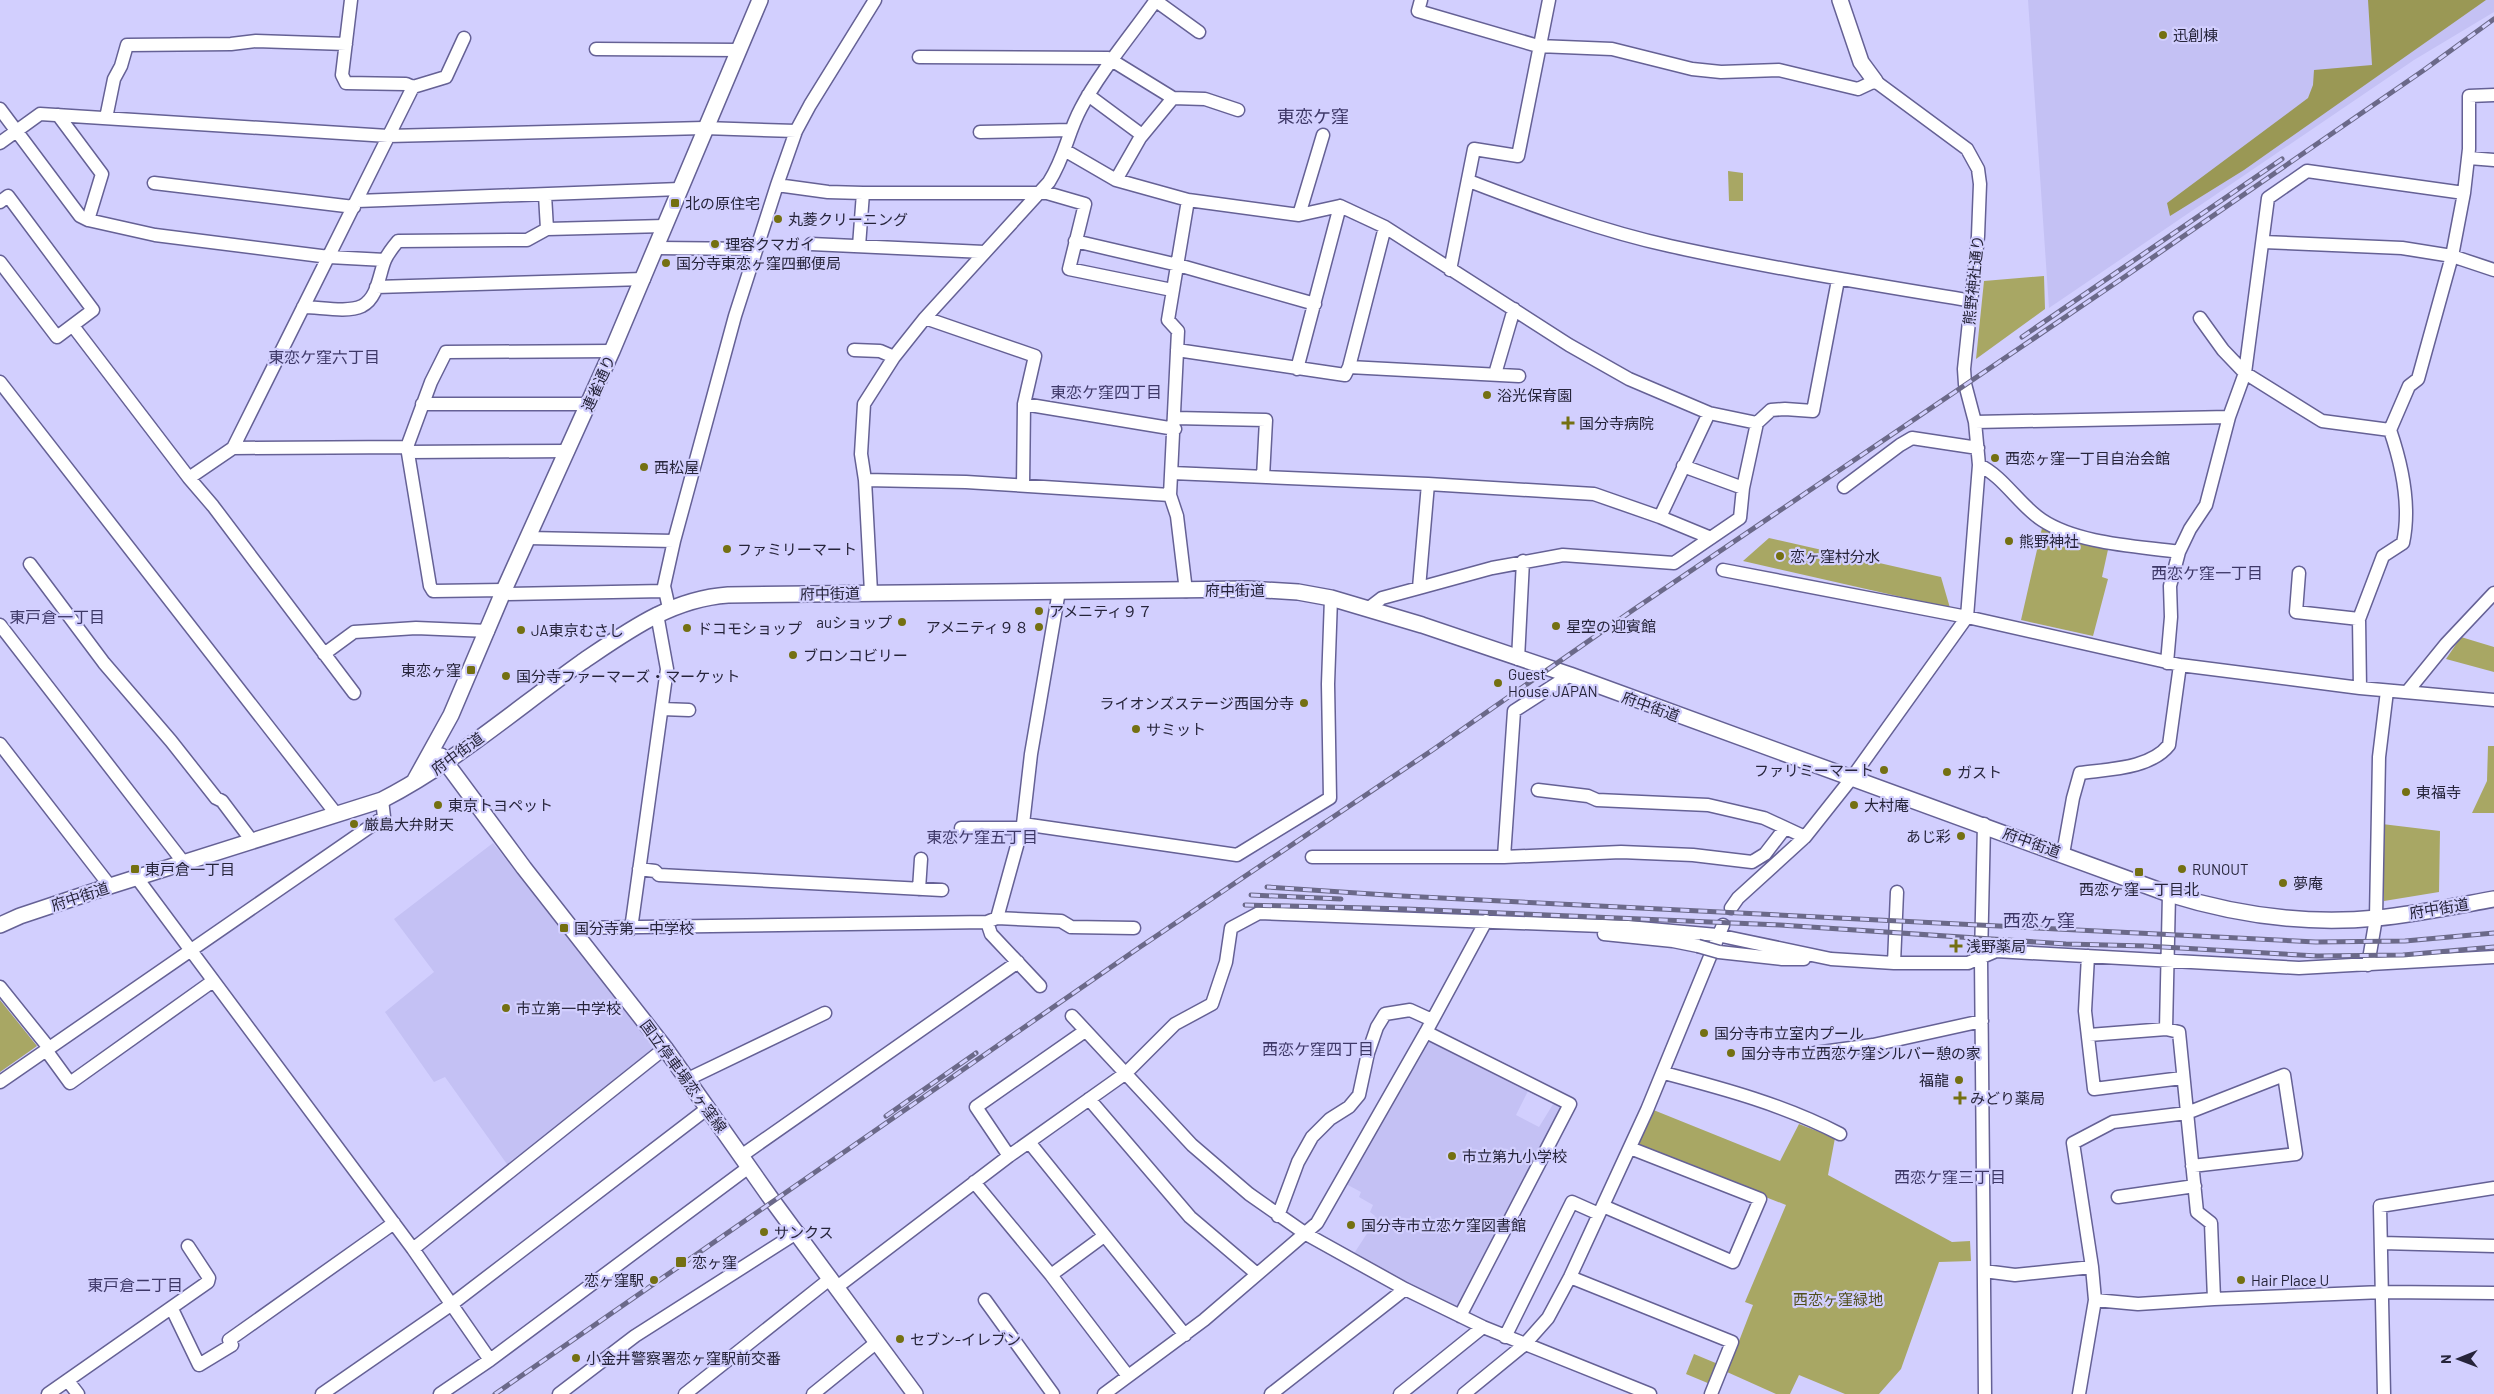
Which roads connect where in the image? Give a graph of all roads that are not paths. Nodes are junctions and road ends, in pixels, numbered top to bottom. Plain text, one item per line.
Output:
1 (351, 0) edge
2 (760, 0) edge
3 (875, 0) edge
4 (1156, 0) edge
5 (1549, 0) edge
6 (1840, 0) edge
7 (1418, 1) edge
8 (1199, 32) dead end
9 (464, 38) dead end
10 (346, 44) junction
11 (1538, 46) junction
12 (596, 49) dead end
13 (738, 50) junction
14 (918, 56) dead end
15 (1114, 60) junction
16 (1875, 81) junction
17 (413, 87) junction
18 (1088, 95) junction
19 (2494, 95) edge
20 (1173, 98) junction
21 (0, 108) edge
22 (1238, 110) dead end
23 (58, 115) junction
24 (106, 118) junction
25 (704, 128) junction
26 (16, 130) junction
27 (1070, 130) junction
28 (796, 131) junction
29 (980, 132) dead end
30 (1142, 135) junction
31 (1323, 135) dead end
32 (388, 136) junction
33 (0, 143) edge
34 (1066, 151) junction
35 (2469, 158) junction
36 (2494, 160) edge
37 (1116, 180) junction
38 (1469, 181) junction
39 (154, 183) dead end
40 (777, 186) junction
41 (680, 190) junction
42 (863, 193) junction
43 (1038, 193) junction
44 (2464, 193) junction
45 (545, 195) junction
46 (1188, 200) junction
47 (0, 202) edge
48 (355, 204) junction
49 (1340, 206) junction
50 (1299, 215) junction
51 (88, 220) junction
52 (665, 226) junction
53 (1385, 227) junction
54 (547, 229) junction
55 (1075, 241) junction
56 (2263, 242) junction
57 (811, 244) dead end
58 (860, 246) junction
59 (657, 248) junction
60 (756, 249) junction
61 (984, 252) junction
62 (2452, 256) junction
63 (329, 258) junction
64 (385, 260) junction
65 (0, 262) edge
66 (1178, 265) junction
67 (1450, 270) junction
68 (2494, 270) edge
69 (644, 279) junction
70 (1838, 280) junction
71 (376, 287) junction
72 (1172, 290) junction
73 (1972, 301) junction
74 (1315, 304) junction
75 (303, 307) junction
76 (1514, 309) junction
77 (925, 318) junction
78 (2200, 318) dead end
79 (73, 326) junction
80 (854, 350) dead end
81 (1177, 350) junction
82 (612, 352) junction
83 (894, 357) junction
84 (1349, 367) junction
85 (1297, 369) junction
86 (2245, 373) junction
87 (1495, 374) junction
88 (1519, 376) dead end
89 (0, 382) edge
90 (422, 404) junction
91 (589, 404) junction
92 (1024, 404) junction
93 (1708, 413) junction
94 (2229, 417) junction
95 (1975, 422) junction
96 (1175, 423) junction
97 (1757, 423) junction
98 (2390, 430) junction
99 (233, 448) junction
100 (1978, 448) junction
101 (408, 450) junction
102 (568, 451) junction
103 (1979, 465) junction
104 (1683, 466) junction
105 (1172, 473) junction
106 (1263, 477) junction
107 (189, 478) junction
108 (865, 480) junction
109 (1428, 484) junction
110 (1024, 486) junction
111 (1844, 486) dead end
112 (1743, 488) junction
113 (1170, 495) junction
114 (1660, 517) junction
115 (528, 538) junction
116 (1710, 538) junction
117 (674, 541) junction
118 (2179, 552) junction
119 (1523, 561) junction
120 (30, 564) dead end
121 (1723, 570) dead end
122 (2299, 573) dead end
123 (1419, 588) junction
124 (664, 591) junction
125 (1058, 591) junction
126 (1186, 591) junction
127 (503, 592) junction
128 (871, 592) junction
129 (2494, 593) edge
130 (1331, 598) junction
131 (1370, 608) junction
132 (663, 611) junction
133 (1967, 616) junction
134 (2359, 619) junction
135 (0, 625) edge
136 (488, 631) junction
137 (324, 654) junction
138 (1518, 658) junction
139 (2173, 664) junction
140 (1570, 675) junction
141 (2360, 688) junction
142 (2387, 691) junction
143 (2407, 692) junction
144 (354, 693) dead end
145 (2494, 700) edge
146 (662, 709) junction
147 (689, 710) dead end
148 (439, 737) junction
149 (0, 744) edge
150 (446, 763) junction
151 (1851, 779) junction
152 (412, 785) junction
153 (1538, 790) dead end
154 (382, 800) junction
155 (337, 814) junction
156 (1984, 824) junction
157 (1022, 826) junction
158 (961, 828) dead end
159 (1784, 828) junction
160 (1805, 837) junction
161 (252, 842) junction
162 (2064, 854) junction
163 (1312, 857) dead end
164 (1504, 857) junction
165 (922, 859) dead end
166 (184, 862) junction
167 (639, 869) junction
168 (137, 878) junction
169 (110, 886) junction
170 (919, 889) junction
171 (942, 890) dead end
172 (1897, 892) dead end
173 (2169, 894) junction
174 (2494, 899) edge
175 (1731, 908) dead end
176 (2376, 918) junction
177 (992, 920) junction
178 (1486, 920) junction
179 (0, 925) edge
180 (1573, 925) junction
181 (571, 928) junction
182 (1134, 928) dead end
183 (631, 929) junction
184 (1720, 930) junction
185 (190, 949) junction
186 (2088, 956) junction
187 (2494, 957) edge
188 (1826, 958) junction
189 (1981, 958) junction
190 (2167, 960) junction
191 (1018, 962) junction
192 (1894, 963) junction
193 (2368, 965) junction
194 (213, 981) junction
195 (1040, 986) dead end
196 (0, 987) edge
197 (825, 1013) dead end
198 (1072, 1016) dead end
199 (1432, 1020) junction
200 (1982, 1021) junction
201 (2166, 1029) junction
202 (1085, 1031) junction
203 (1426, 1032) junction
204 (2089, 1034) junction
205 (665, 1048) junction
206 (47, 1049) junction
207 (1815, 1053) dead end
208 (1666, 1067) junction
209 (1126, 1073) junction
210 (2182, 1078) junction
211 (688, 1080) junction
212 (0, 1082) edge
213 (1089, 1099) junction
214 (708, 1108) junction
215 (2187, 1113) junction
216 (1840, 1134) dead end
217 (1029, 1142) junction
218 (1630, 1148) junction
219 (1010, 1156) junction
220 (745, 1161) junction
221 (2192, 1166) junction
222 (974, 1182) junction
223 (2195, 1186) junction
224 (2494, 1188) edge
225 (2118, 1197) dead end
226 (1601, 1210) junction
227 (1278, 1216) junction
228 (394, 1223) junction
229 (798, 1232) junction
230 (1306, 1234) junction
231 (1104, 1236) junction
232 (2382, 1243) junction
233 (188, 1246) dead end
234 (2494, 1246) edge
235 (413, 1249) junction
236 (2092, 1267) junction
237 (1984, 1271) junction
238 (1257, 1274) junction
239 (1051, 1275) junction
240 (1570, 1277) junction
241 (834, 1282) junction
242 (1405, 1289) junction
243 (2383, 1292) junction
244 (2494, 1293) edge
245 (2214, 1299) junction
246 (985, 1300) dead end
247 (2094, 1300) junction
248 (452, 1304) junction
249 (172, 1309) junction
250 (1460, 1316) junction
251 (1483, 1327) junction
252 (1185, 1335) junction
253 (1505, 1337) junction
254 (877, 1342) junction
255 (1524, 1345) junction
256 (490, 1360) junction
257 (1128, 1376) junction
258 (68, 1381) junction
259 (48, 1394) edge
260 (78, 1394) edge
261 (322, 1394) edge
262 (440, 1394) edge
263 (559, 1394) edge
264 (685, 1394) edge
265 (813, 1394) edge
266 (915, 1394) edge
267 (1053, 1394) edge
268 (1104, 1394) edge
269 (1271, 1394) edge
270 (1400, 1394) edge
271 (1464, 1394) edge
272 (1650, 1394) edge
273 (1711, 1394) edge
274 (1985, 1394) edge
275 (2079, 1394) edge
276 (2384, 1394) edge

1 - 10 street
2 - 13 main road, 連雀通り
3 - 28 street
4 - 8 street
4 - 15 street
5 - 11 street
6 - 16 main road, 熊野神社通り
7 - 11 street
9 - 17 street
10 - 17 street
10 - 24 street
11 - 16 street
11 - 38 street
12 - 13 street
13 - 25 main road, 連雀通り
14 - 15 street
15 - 18 street
15 - 20 street
16 - 73 street, 熊野神社通り
17 - 32 street
18 - 27 street
18 - 30 street
19 - 35 street
20 - 22 street
20 - 30 street
21 - 26 street
23 - 24 street
23 - 26 street
23 - 51 street
24 - 32 street
25 - 28 street
25 - 32 street
25 - 41 main road, 連雀通り
26 - 33 street
26 - 51 street
27 - 29 street
27 - 34 street
28 - 40 street
30 - 37 street
31 - 50 street
32 - 48 street
34 - 37 street
34 - 43 street
35 - 36 street
35 - 44 street
37 - 46 street
38 - 67 street
38 - 70 street
39 - 48 street
40 - 42 street
40 - 60 street
41 - 45 street
41 - 52 main road, 連雀通り
42 - 43 street
42 - 58 street
43 - 55 street
43 - 61 street
44 - 56 street
44 - 62 street
45 - 48 street
45 - 54 street
46 - 50 street
46 - 66 street
47 - 79 street
48 - 63 street
49 - 50 street
49 - 53 street
49 - 74 street
51 - 63 street
52 - 54 street
52 - 59 main road, 連雀通り
53 - 67 street
53 - 84 street
54 - 64 street
55 - 66 street
55 - 72 street
56 - 62 street
56 - 86 street
57 - 58 street
58 - 61 street
59 - 60 street
59 - 69 main road, 連雀通り
60 - 117 street
61 - 77 street
62 - 68 street
62 - 98 street
63 - 64 street
63 - 75 street
64 - 71 street
65 - 79 street
66 - 72 street
66 - 74 street
67 - 76 street
69 - 71 street
69 - 82 main road, 連雀通り
70 - 73 street
70 - 97 street
71 - 75 street
72 - 81 street
73 - 95 street, 熊野神社通り
74 - 85 street
75 - 99 street
76 - 87 street
76 - 93 street
77 - 83 street
77 - 92 street
78 - 86 street
79 - 107 street
80 - 83 street
81 - 85 street
81 - 96 street
82 - 90 street
82 - 91 main road, 連雀通り
83 - 108 street
84 - 85 street
84 - 87 street
86 - 94 street
86 - 98 street
87 - 88 street
89 - 155 street
90 - 91 street
90 - 101 street
91 - 102 main road, 連雀通り
92 - 96 street
92 - 110 street
93 - 97 street
93 - 104 street
94 - 95 street
94 - 118 street
95 - 100 street, 熊野神社通り
96 - 105 street
96 - 106 street
97 - 112 street
98 - 134 street
99 - 101 street
99 - 107 street
100 - 103 street, 熊野神社通り
100 - 111 street
101 - 102 street
101 - 127 street
102 - 115 main road, 連雀通り
103 - 118 street
103 - 133 street, 熊野神社通り
104 - 112 street
104 - 114 street
105 - 106 street
105 - 113 street
106 - 109 street
107 - 137 street
108 - 110 street
108 - 128 street
109 - 114 street
109 - 123 street
110 - 113 street
112 - 116 street
113 - 126 street
114 - 116 street
115 - 117 street
115 - 127 main road, 連雀通り
116 - 119 street
117 - 124 street
118 - 139 street
119 - 123 street
119 - 138 street
120 - 161 street
121 - 133 street
122 - 134 street
123 - 131 street
124 - 127 street
124 - 132 street
125 - 126 main road, 府中街道
125 - 128 main road, 府中街道
125 - 157 street
126 - 130 main road, 府中街道
127 - 136 main road, 連雀通り
128 - 132 main road, 府中街道
129 - 143 street
130 - 131 main road, 府中街道
130 - 157 street
131 - 138 main road, 府中街道
132 - 146 street
132 - 150 main road, 府中街道
133 - 139 street
133 - 151 street
134 - 141 street
135 - 166 street
136 - 137 street
136 - 148 main road, 連雀通り
137 - 144 street
138 - 140 main road, 府中街道
139 - 141 street
139 - 162 street
140 - 151 main road, 府中街道
140 - 164 street
141 - 142 street
142 - 143 street
142 - 176 street
143 - 145 street
146 - 147 street
146 - 167 street
148 - 150 main road
148 - 152 main road, 連雀通り
149 - 169 street
150 - 152 main road, 府中街道
150 - 181 main road, 国立停車場恋ヶ窪線
151 - 156 main road, 府中街道
151 - 160 street
152 - 154 main road, 府中街道
153 - 159 street
154 - 155 main road, 府中街道
154 - 185 street
155 - 161 main road, 府中街道
156 - 162 main road, 府中街道
156 - 189 street
157 - 158 street
157 - 177 street
159 - 160 street
159 - 164 street
160 - 175 street
161 - 166 main road, 府中街道
162 - 173 main road, 府中街道
163 - 164 street
165 - 170 street
166 - 168 main road, 府中街道
167 - 170 street
167 - 183 street
168 - 169 main road, 府中街道
168 - 185 street
169 - 179 main road, 府中街道
170 - 171 street
172 - 192 street
173 - 176 main road, 府中街道
173 - 190 street
174 - 176 main road, 府中街道
176 - 193 street
177 - 182 street
177 - 183 street
177 - 191 street
178 - 180 street
178 - 199 street
178 - 209 street
180 - 184 street
180 - 188 street, bridge
181 - 183 street
181 - 205 main road, 国立停車場恋ヶ窪線
184 - 188 street
184 - 208 street
185 - 194 street
185 - 206 street
186 - 189 street
186 - 190 street
186 - 204 street
187 - 193 street
188 - 192 street
189 - 192 street
189 - 200 street
190 - 193 street
190 - 201 street
191 - 195 street
191 - 220 street
194 - 206 street
194 - 228 street
196 - 206 street
197 - 211 street
198 - 202 street
199 - 203 street
199 - 227 street
200 - 207 street
200 - 237 street
201 - 204 street
201 - 210 street
202 - 209 street
202 - 219 street
203 - 230 street
203 - 250 street
204 - 210 street
205 - 211 main road, 国立停車場恋ヶ窪線
205 - 235 street
206 - 212 street
208 - 216 street
208 - 218 street
209 - 213 street
209 - 227 street
210 - 215 street
211 - 214 main road, 国立停車場恋ヶ窪線
213 - 217 street
213 - 238 street
214 - 220 main road, 国立停車場恋ヶ窪線
214 - 248 street
215 - 221 street
215 - 221 street
215 - 236 street
217 - 219 street
217 - 231 street
218 - 226 street
218 - 226 street
219 - 222 street
220 - 229 main road, 国立停車場恋ヶ窪線
220 - 256 street
221 - 223 street
222 - 239 street
222 - 241 street
223 - 225 street
223 - 245 street
224 - 232 street
226 - 240 street
226 - 253 street
227 - 230 street
228 - 235 street
228 - 249 street
229 - 241 main road, 国立停車場恋ヶ窪線
229 - 263 street
230 - 238 street
230 - 242 street
231 - 239 street
231 - 252 street
232 - 234 street
232 - 243 street
233 - 249 street
235 - 248 street
236 - 237 street
236 - 247 street
237 - 274 street
238 - 252 street
239 - 257 street
240 - 255 street
240 - 273 street
241 - 254 main road, 国立停車場恋ヶ窪線
241 - 264 street
242 - 250 street
242 - 269 street
243 - 244 street
243 - 245 street
243 - 276 street
245 - 247 street
246 - 267 street
247 - 275 street
248 - 256 street
248 - 261 street
249 - 258 street
250 - 251 street
251 - 253 street
251 - 270 street
252 - 257 street
253 - 255 street
254 - 265 street
254 - 266 main road, 国立停車場恋ヶ窪線
255 - 271 street
255 - 272 street
256 - 262 street
257 - 268 street
258 - 259 street
258 - 260 street

